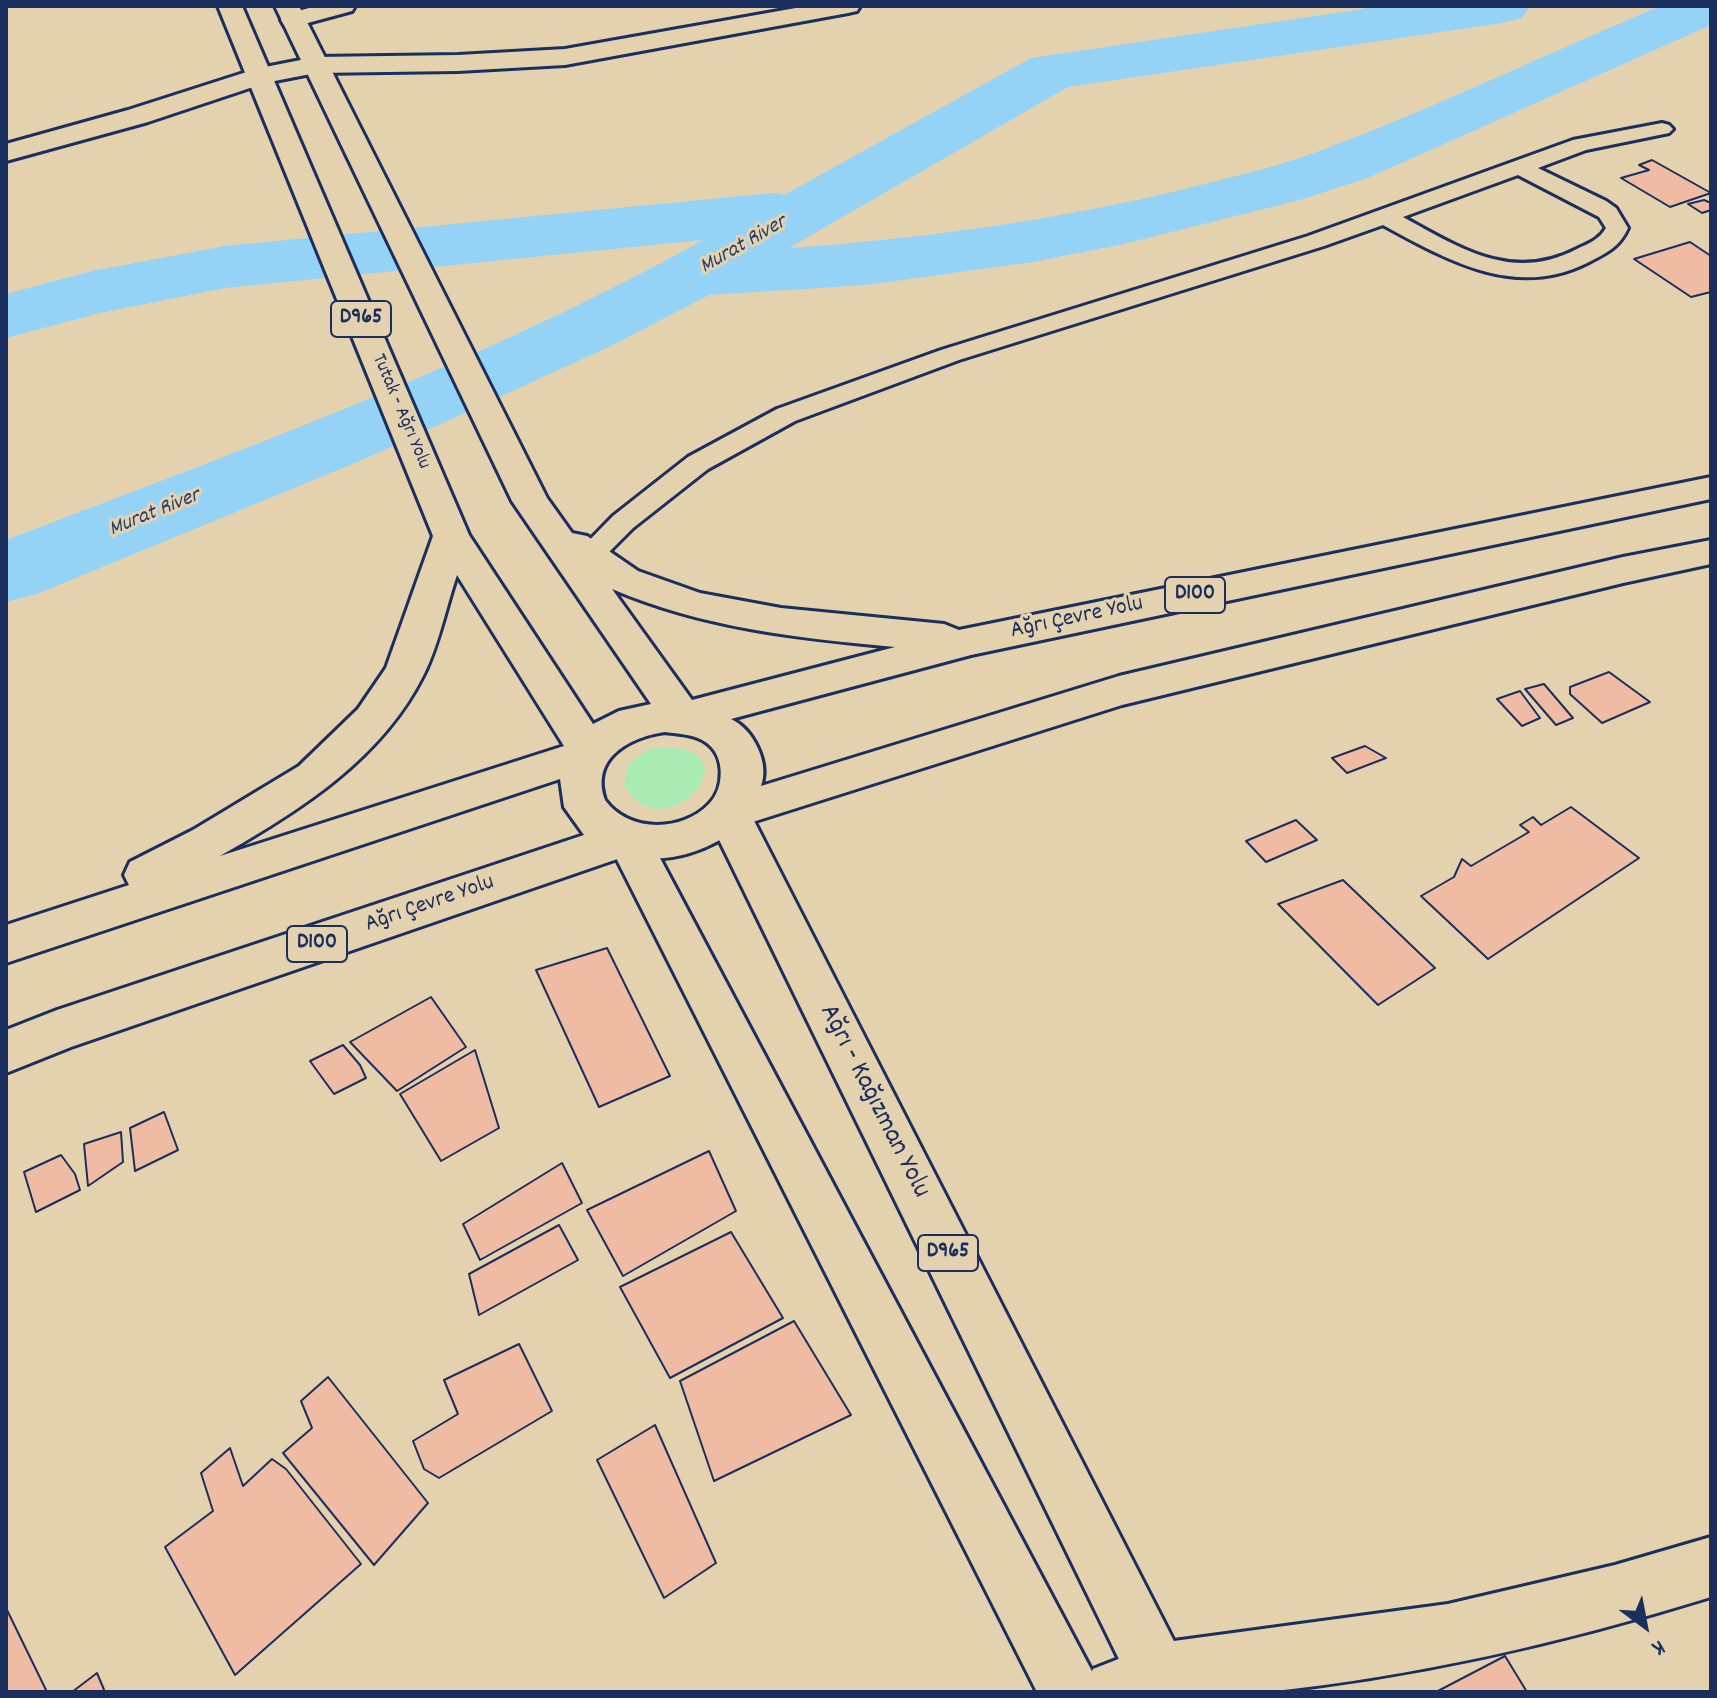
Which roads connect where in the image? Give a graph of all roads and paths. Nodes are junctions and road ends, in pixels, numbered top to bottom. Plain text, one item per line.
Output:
1 (230, 6) edge
2 (343, 6) edge
3 (848, 6) edge
4 (290, 13) edge
5 (322, 77) junction
6 (265, 89) junction
7 (1662, 129) dead end
8 (6, 153) edge
9 (1521, 168) junction
10 (1384, 216) junction
11 (1711, 488) edge
12 (530, 501) junction
13 (451, 536) junction
14 (1711, 552) edge
15 (589, 555) junction
16 (971, 641) junction
17 (682, 717) junction
18 (590, 753) junction
19 (728, 813) junction
20 (628, 838) junction
21 (22, 937) edge
22 (6, 1052) edge
23 (1711, 1567) edge
24 (1148, 1686) edge
25 (1071, 1692) edge

1 - 6 main road, Tutak - Ağrı Yolu / D965
2 - 4 main road
3 - 5 main road
4 - 5 main road
5 - 6 main road
5 - 12 main road
6 - 8 main road
6 - 13 main road, Tutak - Ağrı Yolu / D965
7 - 9 lane
9 - 10 lane
9 - 10 lane
10 - 15 lane
11 - 16 main road, Ağrı Çevre Yolu / D100
12 - 15 main road
12 - 17 main road
13 - 18 main road, Tutak - Ağrı Yolu / D965
13 - 21 main road
14 - 19 main road, Ağrı Çevre Yolu / D100
15 - 16 main road
16 - 17 main road, Ağrı Çevre Yolu / D100
17 - 18 main road, Ağrı Çevre Yolu / D100
17 - 19 main road, Ağrı Çevre Yolu
18 - 20 main road, Ağrı Çevre Yolu
18 - 21 main road, Ağrı Çevre Yolu / D100
19 - 20 main road, Ağrı Çevre Yolu / D100
19 - 24 main road, Ağrı - Kağızman Yolu / D965
20 - 22 main road, Ağrı Çevre Yolu / D100
20 - 25 main road
23 - 24 main road

